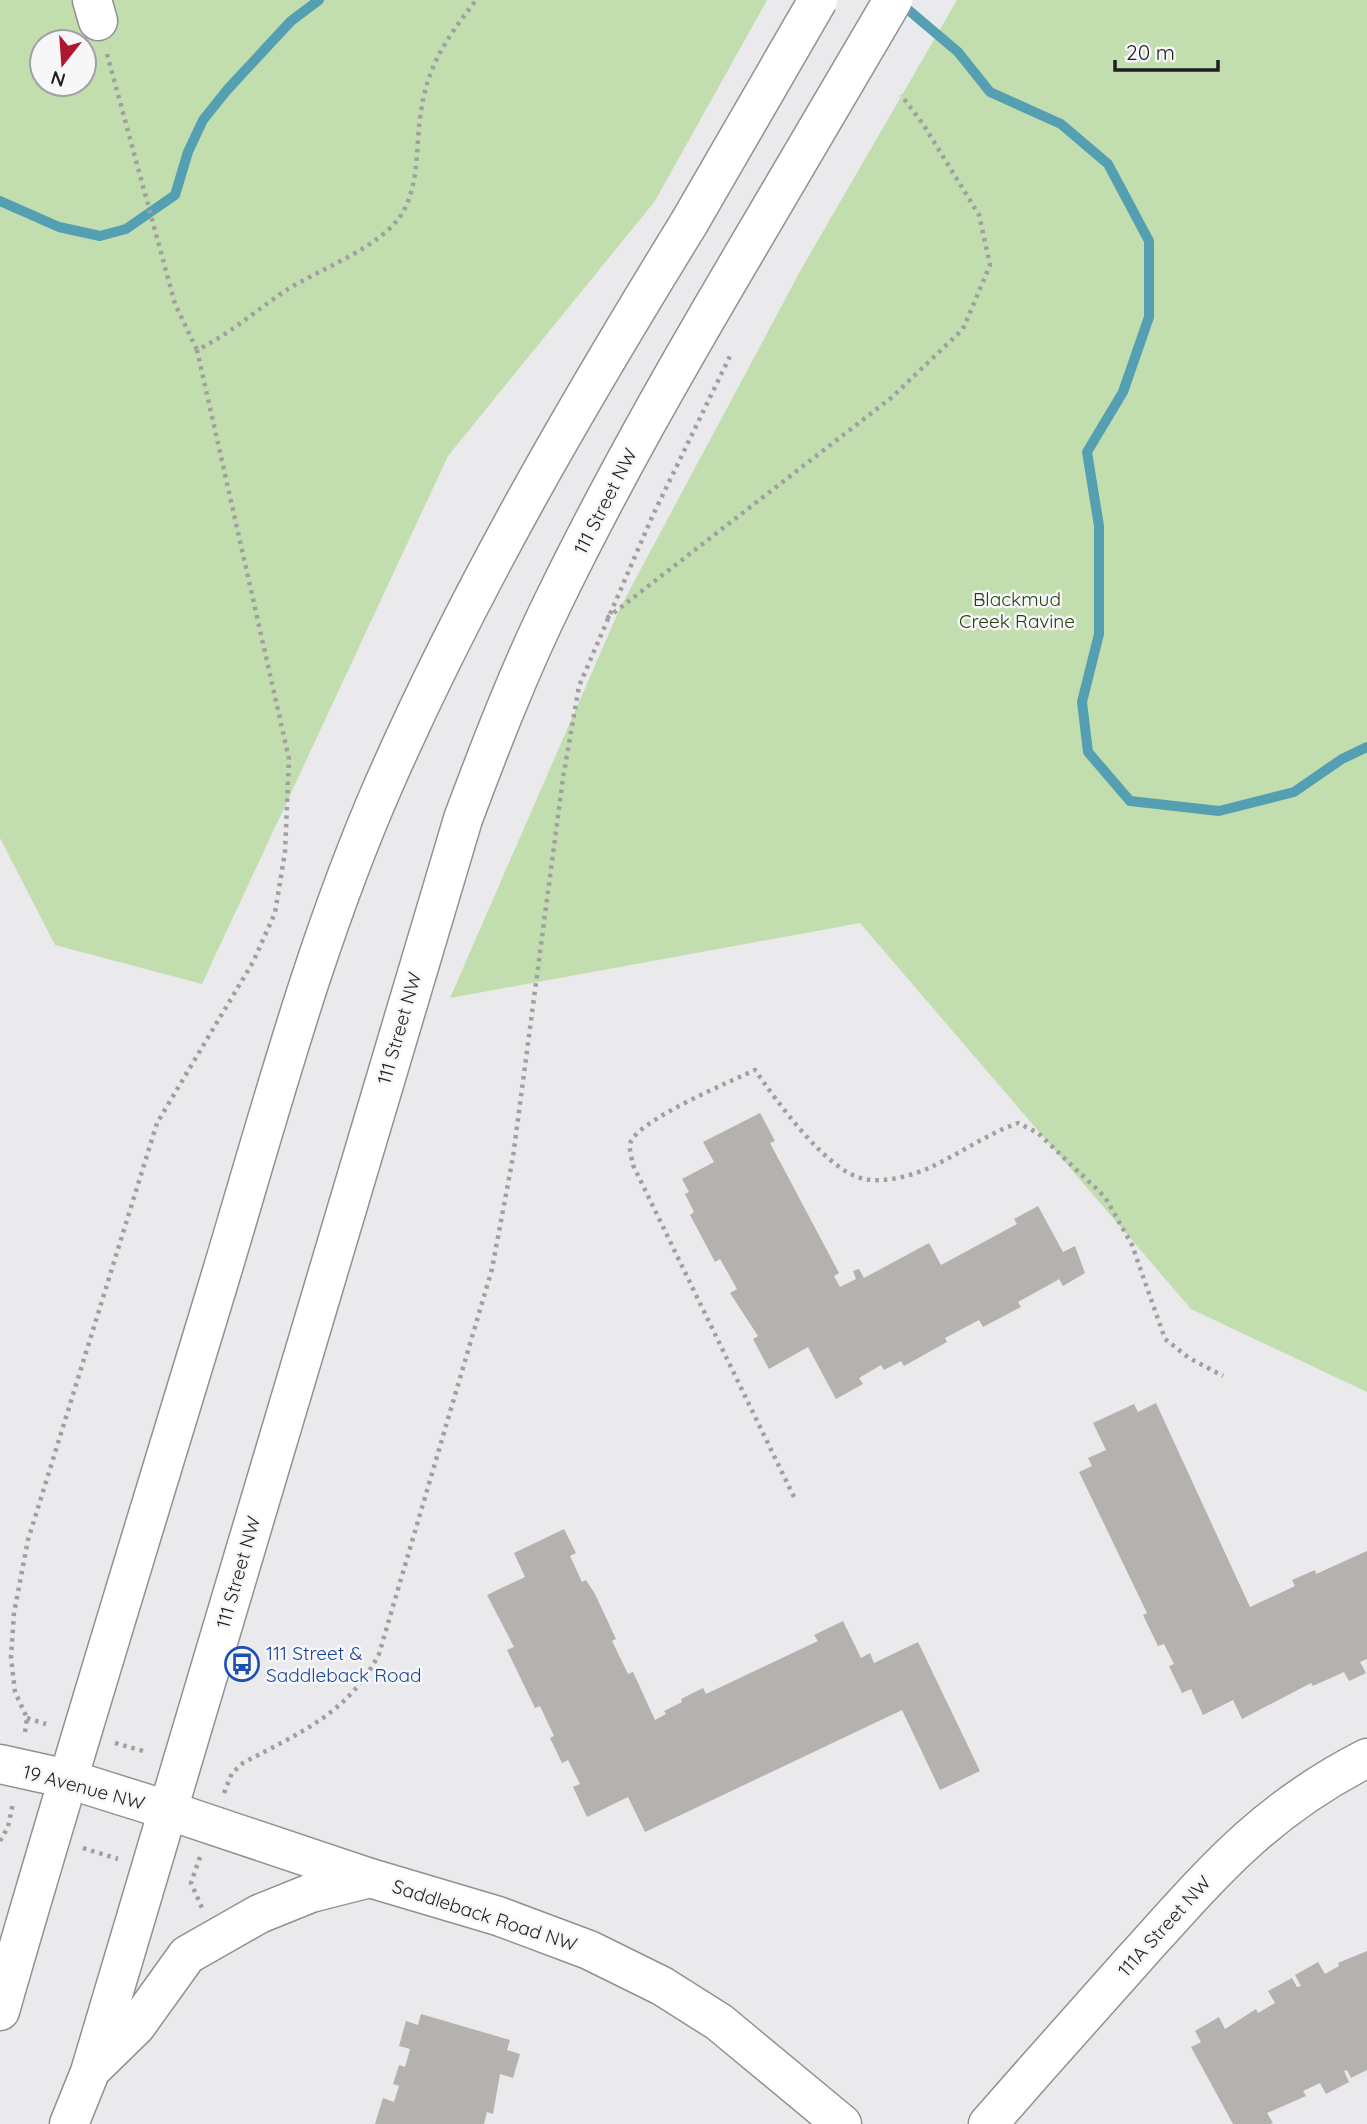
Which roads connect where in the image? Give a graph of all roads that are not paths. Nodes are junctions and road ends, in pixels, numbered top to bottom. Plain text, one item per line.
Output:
1 (818, 0) edge
2 (893, 0) edge
3 (1367, 1758) edge
4 (0, 1764) edge
5 (68, 1779) junction
6 (167, 1810) junction
7 (370, 1878) junction
8 (0, 2011) edge
9 (89, 2072) junction
10 (69, 2124) edge
11 (842, 2124) edge
12 (988, 2124) edge

1 - 5 main road, bridge
2 - 6 main road, 111 Street NW, bridge
3 - 12 main road, 111A Street NW
4 - 5 main road, 19 Avenue NW
5 - 6 main road, 19 Avenue NW
5 - 8 main road
6 - 7 main road, Saddleback Road NW
6 - 9 main road, 111 Street NW
7 - 9 main road
7 - 11 main road, Saddleback Road NW
9 - 10 main road, 111 Street NW

